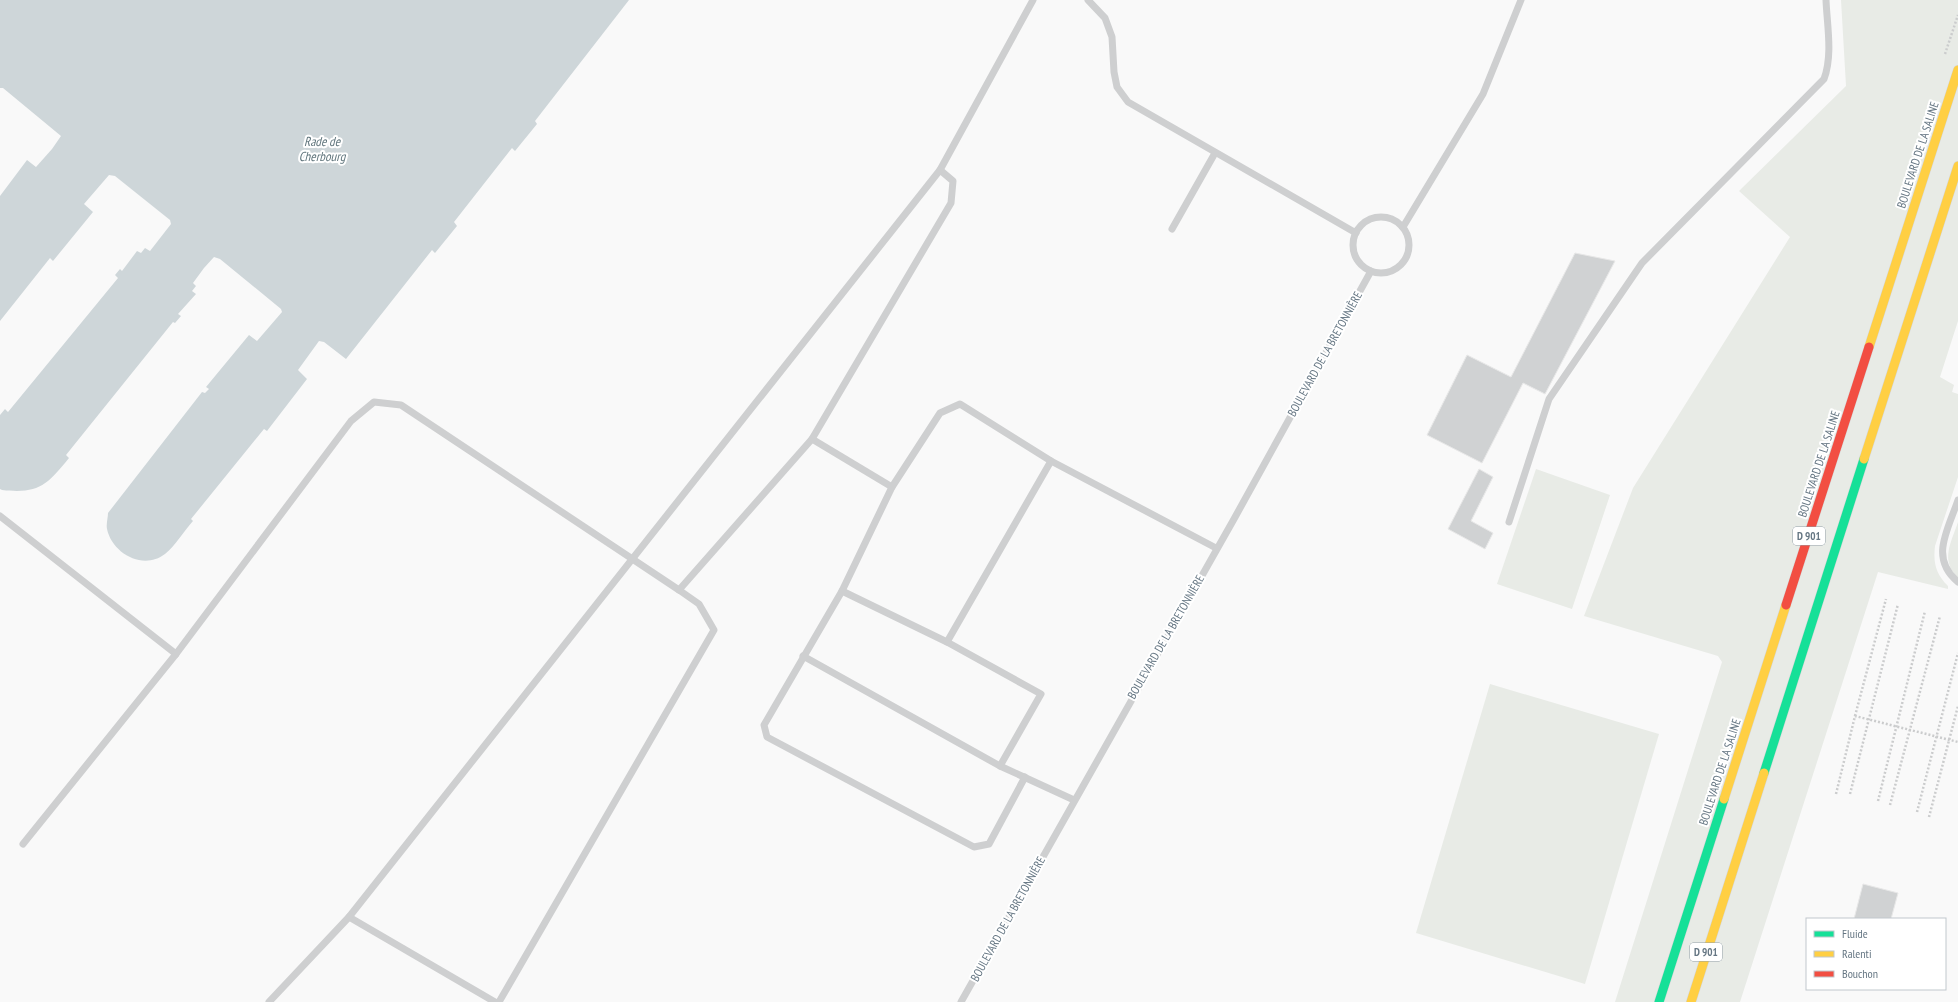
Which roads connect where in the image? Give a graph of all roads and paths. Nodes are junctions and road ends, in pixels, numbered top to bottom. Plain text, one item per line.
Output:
1 (1033, 0) edge
2 (1088, 0) edge
3 (1521, 0) edge
4 (1826, 0) edge
5 (1958, 15) edge
6 (1945, 56) dead end
7 (1958, 70) edge
8 (1215, 153) junction
9 (1958, 166) edge
10 (940, 170) junction
11 (1403, 227) junction
12 (1172, 229) dead end
13 (1356, 233) junction
14 (1371, 271) junction
15 (812, 439) junction
16 (1051, 461) junction
17 (892, 487) junction
18 (1958, 500) edge
19 (0, 516) edge
20 (1509, 522) dead end
21 (1216, 548) junction
22 (634, 560) junction
23 (1958, 582) edge
24 (679, 590) junction
25 (842, 591) junction
26 (1886, 599) dead end
27 (1898, 604) dead end
28 (1926, 611) dead end
29 (1940, 616) dead end
30 (948, 642) junction
31 (176, 654) junction
32 (1958, 654) edge
33 (803, 656) junction
34 (1958, 706) edge
35 (1855, 716) junction
36 (1868, 720) junction
37 (1897, 727) junction
38 (1909, 730) junction
39 (1937, 737) junction
40 (1949, 740) junction
41 (1958, 742) edge
42 (1000, 766) junction
43 (1025, 777) junction
44 (1836, 794) dead end
45 (1850, 794) dead end
46 (1074, 800) junction
47 (1878, 801) dead end
48 (1890, 805) dead end
49 (1917, 812) dead end
50 (1929, 817) dead end
51 (23, 844) dead end
52 (349, 917) junction
53 (269, 1002) edge
54 (495, 1002) edge
55 (499, 1002) edge
56 (961, 1002) edge
57 (1660, 1002) edge
58 (1691, 1002) edge

1 - 10 lane
2 - 8 lane
3 - 11 lane
4 - 20 lane
5 - 6 path
7 - 57 main road, BOULEVARD DE LA SALINE / D 901
8 - 12 lane
8 - 13 lane
9 - 58 main road, D 901
10 - 15 lane
10 - 22 lane
11 - 13 lane
11 - 14 lane
13 - 14 lane
14 - 21 lane, BOULEVARD DE LA BRETONNIÈRE
15 - 17 lane
15 - 24 lane
16 - 17 lane
16 - 21 lane
16 - 30 lane
17 - 25 lane
18 - 23 lane
19 - 31 lane
21 - 46 lane, BOULEVARD DE LA BRETONNIÈRE
22 - 24 lane
22 - 31 lane
22 - 52 lane
24 - 55 lane
25 - 30 lane
25 - 33 lane
26 - 35 path
27 - 36 path
28 - 37 path
29 - 38 path
30 - 42 lane
31 - 51 lane
32 - 39 path
33 - 42 lane
33 - 43 lane
34 - 40 path
35 - 36 path
35 - 44 path
36 - 37 path
36 - 45 path
37 - 38 path
37 - 47 path
38 - 39 path
38 - 48 path
39 - 40 path
39 - 49 path
40 - 41 path
40 - 50 path
42 - 43 lane
43 - 46 lane
46 - 56 lane, BOULEVARD DE LA BRETONNIÈRE
52 - 53 lane
52 - 54 lane

